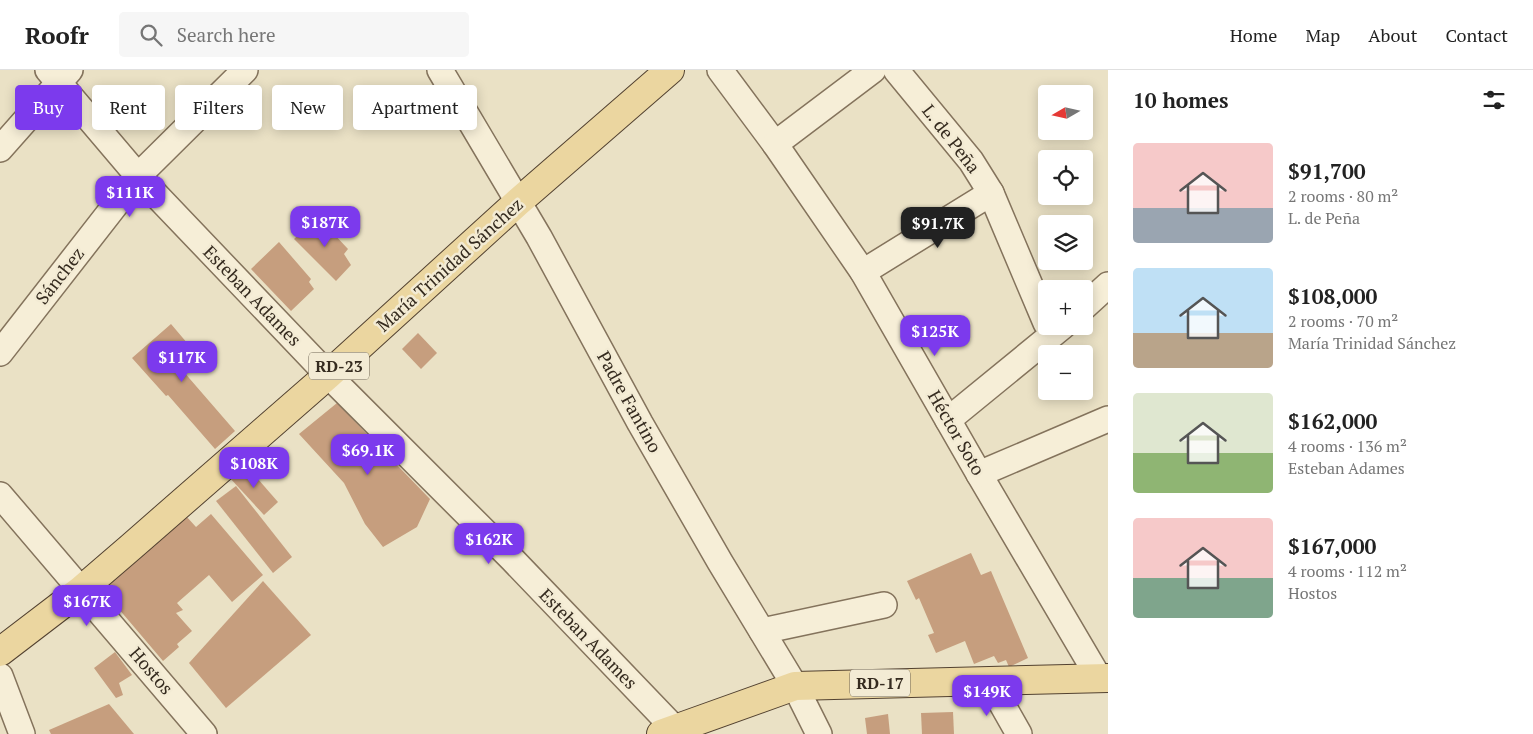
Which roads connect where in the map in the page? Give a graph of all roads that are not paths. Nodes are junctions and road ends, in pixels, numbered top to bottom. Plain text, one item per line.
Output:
1 (245, 70) edge
2 (440, 70) edge
3 (670, 70) edge
4 (720, 70) edge
5 (873, 70) edge
6 (896, 70) edge
7 (59, 74) edge
8 (775, 144) junction
9 (0, 149) edge
10 (138, 176) junction
11 (991, 193) junction
12 (518, 202) junction
13 (863, 272) junction
14 (1108, 285) edge
15 (1038, 297) edge
16 (1093, 299) edge
17 (1044, 335) edge
18 (0, 353) edge
19 (328, 375) junction
20 (1108, 419) edge
21 (948, 420) junction
22 (979, 474) junction
23 (0, 495) edge
24 (81, 590) junction
25 (884, 605) dead end
26 (762, 631) junction
27 (0, 652) edge
28 (0, 676) edge
29 (1103, 678) edge
30 (988, 681) junction
31 (795, 686) junction
32 (668, 731) edge
33 (22, 734) edge
34 (204, 734) edge
35 (819, 734) edge
36 (1019, 734) edge

1 - 10 street, Sánchez
2 - 12 street, Padre Fantino
3 - 12 main road, María Trinidad Sánchez / RD-23
4 - 8 street, Héctor Soto
5 - 8 street
6 - 11 street, L. de Peña
7 - 9 street
7 - 10 street, Esteban Adames
8 - 13 street, Héctor Soto
10 - 18 street, Sánchez
10 - 19 street, Esteban Adames
11 - 13 street
11 - 15 street, L. de Peña
12 - 19 main road, María Trinidad Sánchez / RD-23
12 - 26 street, Padre Fantino
13 - 21 street, Héctor Soto
14 - 16 street
17 - 21 street
19 - 24 main road, María Trinidad Sánchez / RD-23
19 - 32 street, Esteban Adames
20 - 22 street
21 - 22 street, Héctor Soto
22 - 29 street, Héctor Soto
23 - 24 street, Hostos
24 - 27 main road, María Trinidad Sánchez / RD-23
24 - 34 street, Hostos
25 - 26 street
26 - 31 street, Padre Fantino
28 - 33 street
29 - 30 main road, RD-17
30 - 31 main road, RD-17
30 - 36 street
31 - 32 main road, RD-17
31 - 35 street, Padre Fantino

